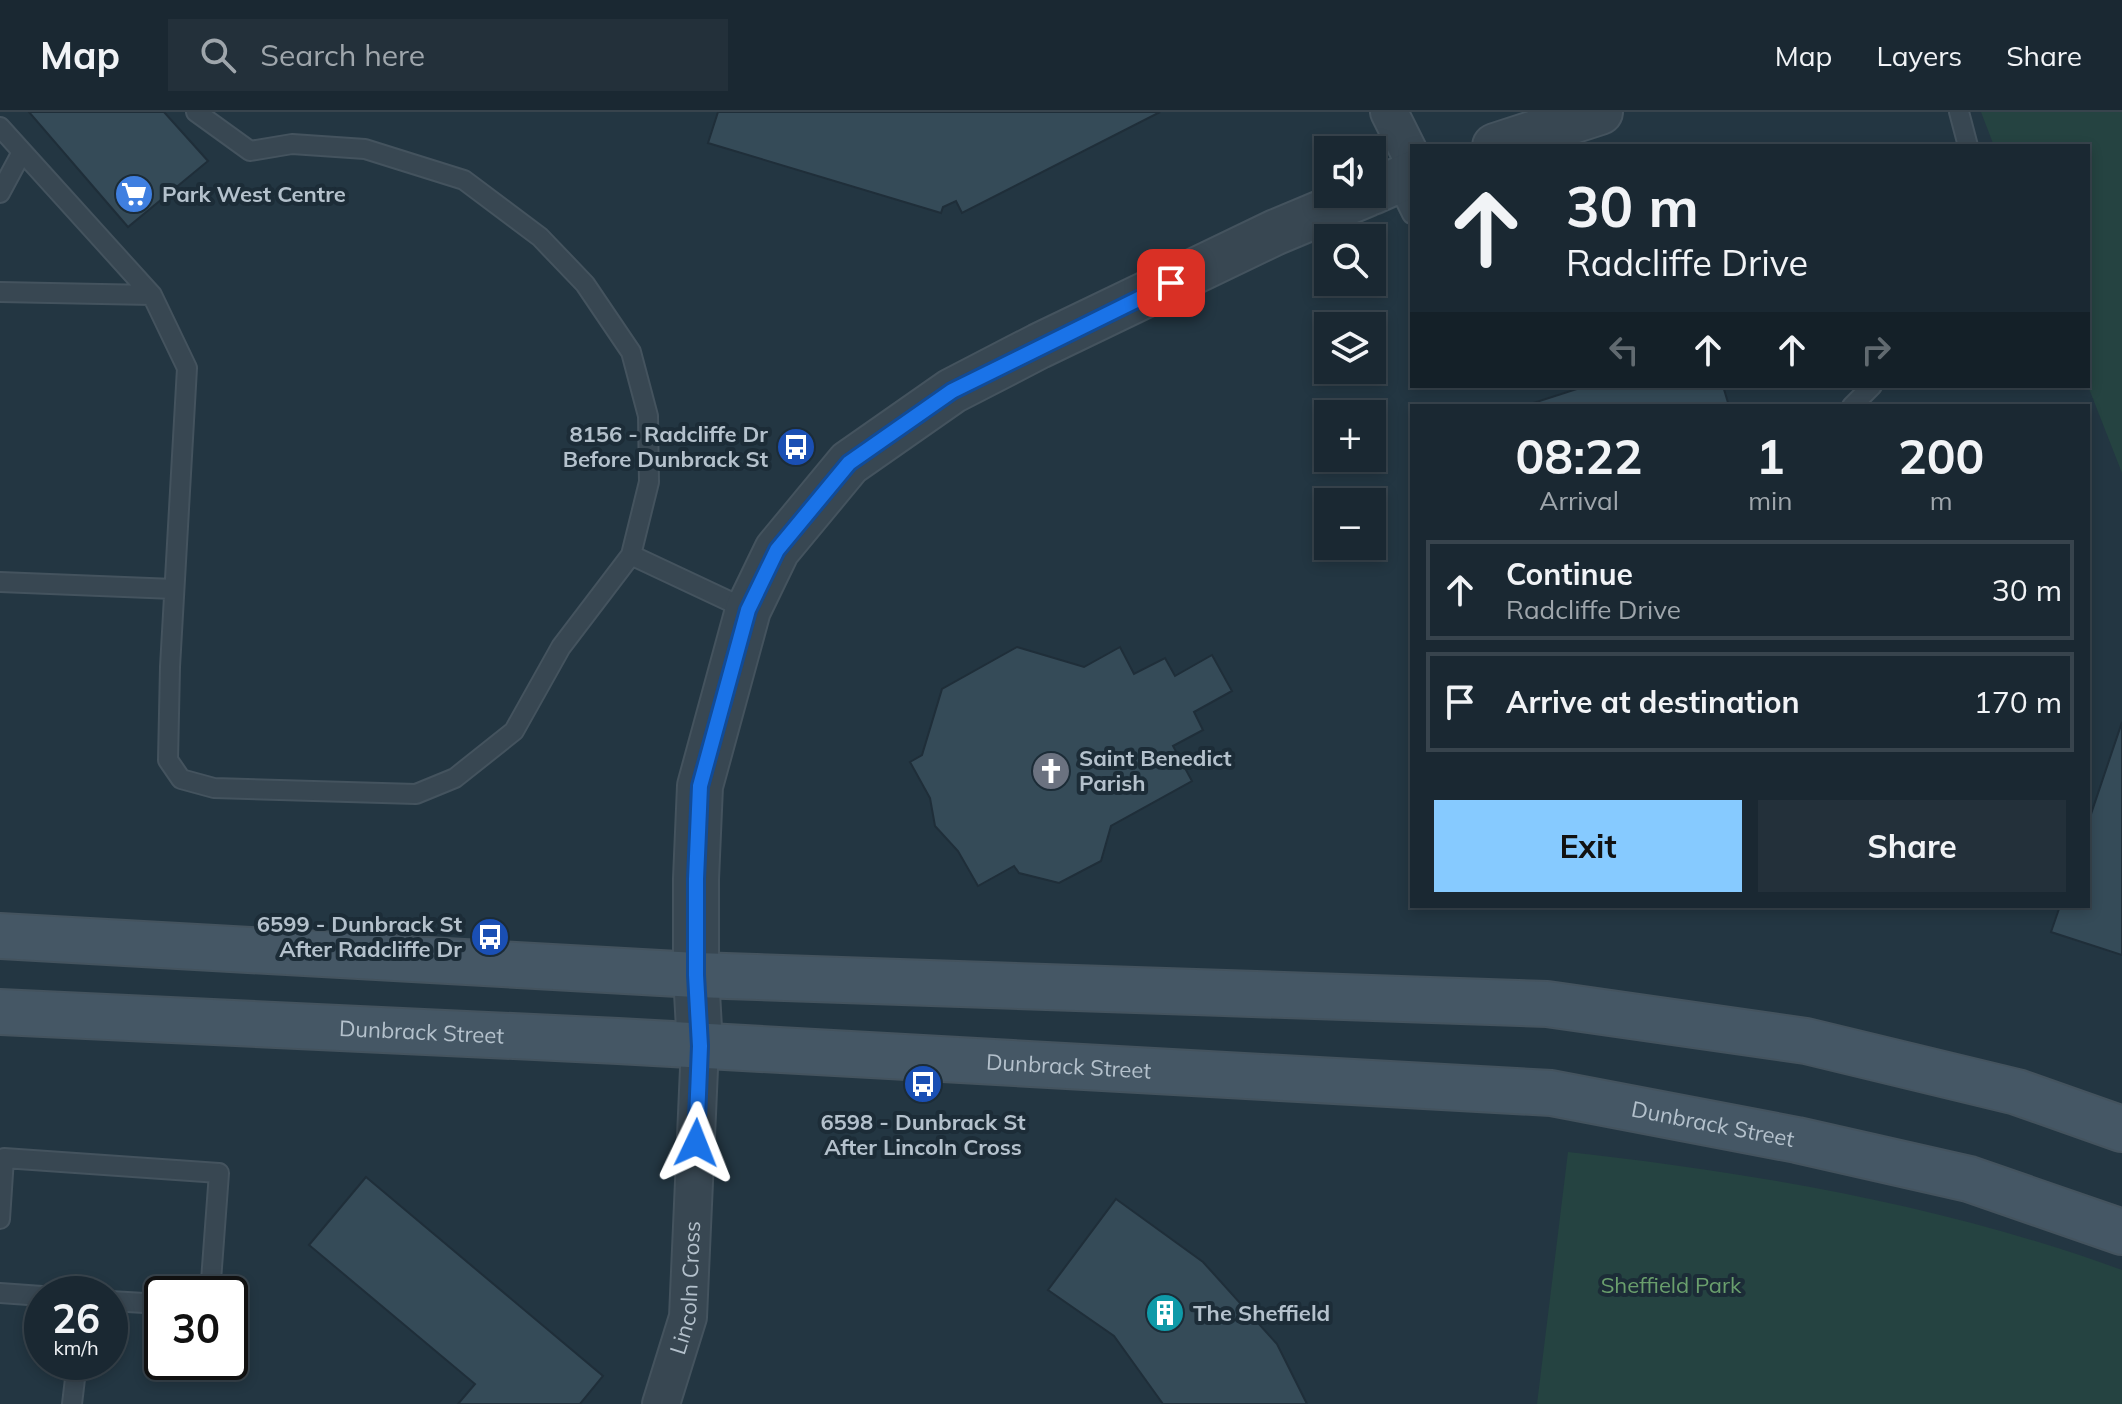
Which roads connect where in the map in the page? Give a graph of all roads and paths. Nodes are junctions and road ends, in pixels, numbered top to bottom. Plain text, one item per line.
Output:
1 (196, 112) edge
2 (1389, 112) edge
3 (1600, 112) edge
4 (1959, 112) edge
5 (0, 127) edge
6 (1502, 144) edge
7 (1967, 144) edge
8 (22, 152) junction
9 (1395, 186) edge
10 (0, 193) edge
11 (0, 292) edge
12 (152, 295) junction
13 (1870, 388) edge
14 (1854, 404) edge
15 (631, 555) junction
16 (0, 582) edge
17 (174, 589) junction
18 (748, 610) junction
19 (0, 936) edge
20 (696, 975) junction
21 (0, 1012) edge
22 (700, 1046) junction
23 (2122, 1129) edge
24 (0, 1219) edge
25 (2122, 1232) edge
26 (211, 1276) edge
27 (0, 1293) edge
28 (24, 1295) edge
29 (75, 1380) edge
30 (72, 1404) edge
31 (661, 1404) edge

1 - 15 lane
2 - 9 street
3 - 6 street
4 - 7 lane
5 - 8 lane
8 - 10 lane
8 - 12 lane
9 - 18 street, Lincoln Cross
11 - 12 lane
12 - 17 lane
13 - 14 lane
15 - 17 lane
15 - 18 lane
16 - 17 lane
18 - 20 street, Lincoln Cross
19 - 20 main road
20 - 22 street, Lincoln Cross
20 - 23 main road
21 - 22 main road, Dunbrack Street
22 - 25 main road, Dunbrack Street
22 - 31 street, Lincoln Cross
24 - 26 lane
27 - 28 lane
29 - 30 lane

